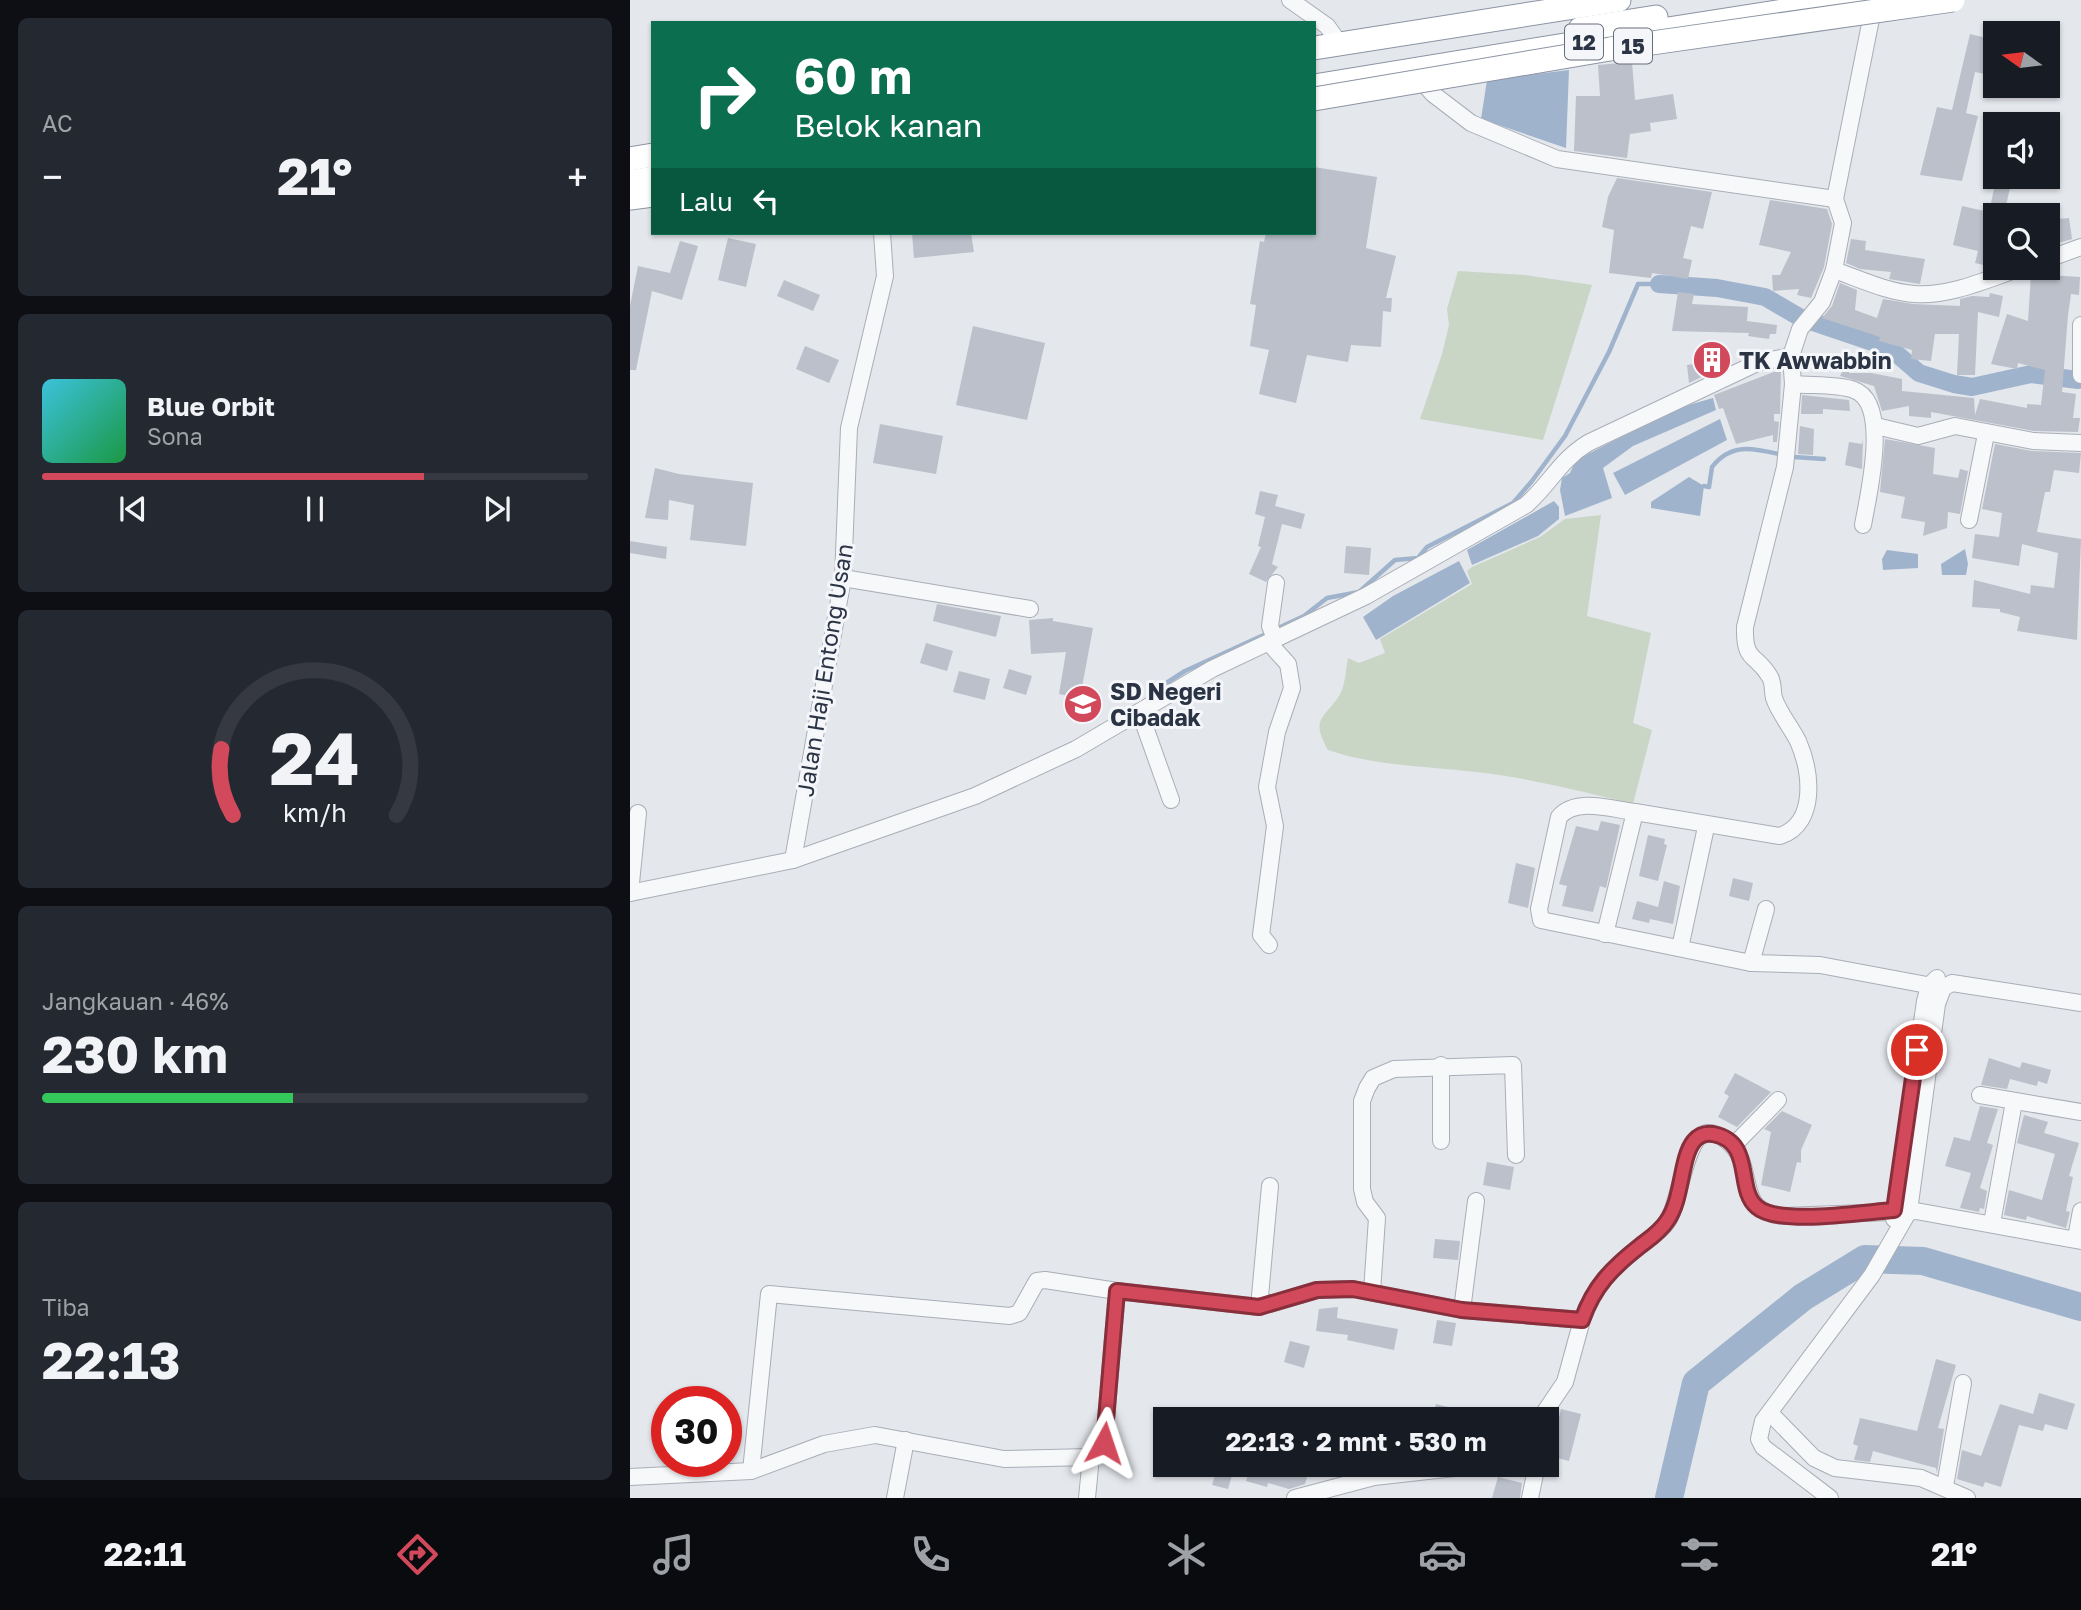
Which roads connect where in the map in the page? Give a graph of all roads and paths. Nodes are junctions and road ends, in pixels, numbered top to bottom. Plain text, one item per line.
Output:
1 (1290, 0) edge
2 (1619, 0) edge
3 (1774, 0) edge
4 (1854, 0) edge
5 (1875, 0) edge
6 (1954, 0) edge
7 (1340, 44) junction
8 (1316, 48) edge
9 (1410, 69) junction
10 (1316, 74) edge
11 (1316, 86) edge
12 (1316, 99) edge
13 (651, 155) edge
14 (630, 159) edge
15 (651, 178) edge
16 (630, 182) edge
17 (651, 195) edge
18 (630, 198) edge
19 (1835, 199) junction
20 (651, 205) edge
21 (630, 209) edge
22 (882, 235) edge
23 (2081, 247) edge
24 (2060, 254) edge
25 (1834, 270) junction
26 (1983, 280) edge
27 (2081, 325) edge
28 (1791, 356) junction
29 (2081, 375) edge
30 (1793, 384) junction
31 (1876, 426) junction
32 (1986, 434) junction
33 (2081, 443) edge
34 (1969, 520) dead end
35 (1863, 525) dead end
36 (843, 578) junction
37 (1276, 583) dead end
38 (1030, 609) dead end
39 (1272, 636) junction
40 (1140, 713) junction
41 (1171, 800) dead end
42 (1635, 812) junction
43 (638, 813) dead end
44 (1706, 827) junction
45 (793, 860) junction
46 (630, 893) edge
47 (1766, 909) dead end
48 (1605, 934) junction
49 (1269, 945) dead end
50 (1680, 948) junction
51 (1751, 963) junction
52 (1936, 987) junction
53 (2081, 993) edge
54 (2081, 1003) edge
55 (1441, 1065) junction
56 (1980, 1095) dead end
57 (1778, 1100) dead end
58 (2014, 1102) junction
59 (2081, 1112) edge
60 (1441, 1141) dead end
61 (1733, 1146) junction
62 (1516, 1155) dead end
63 (1270, 1186) dead end
64 (1476, 1201) dead end
65 (1901, 1211) junction
66 (2081, 1212) edge
67 (1992, 1223) junction
68 (2079, 1239) edge
69 (1117, 1291) junction
70 (1372, 1292) junction
71 (1259, 1307) junction
72 (1462, 1310) junction
73 (1582, 1320) junction
74 (1963, 1383) dead end
75 (1550, 1407) edge
76 (1770, 1413) junction
77 (906, 1440) junction
78 (1091, 1457) junction
79 (751, 1471) junction
80 (630, 1477) edge
81 (1374, 1477) edge
82 (1534, 1477) edge
83 (1945, 1486) junction
84 (895, 1498) edge
85 (1087, 1498) edge
86 (1295, 1498) edge
87 (1530, 1498) edge
88 (1830, 1498) edge
89 (1967, 1498) edge

1 - 7 street
2 - 7 highway, 12
3 - 10 highway, 15
4 - 9 highway, 12
5 - 19 street
6 - 12 highway, 15, bridge
7 - 8 highway, 12
9 - 11 highway, 12
9 - 19 street
13 - 14 highway
15 - 16 highway
17 - 18 highway
19 - 25 street
20 - 21 highway
22 - 36 street, Jalan Haji Entong Usan
23 - 24 street
25 - 26 street
25 - 28 street
27 - 29 street
28 - 30 street
28 - 39 street
30 - 31 street
30 - 44 street
31 - 32 street
31 - 35 street
32 - 33 street
32 - 34 street
36 - 38 street
36 - 45 street, Jalan Haji Entong Usan
37 - 39 street
39 - 40 street
39 - 49 street
40 - 41 street
40 - 45 street
42 - 44 street
42 - 48 street
42 - 48 street
43 - 46 street
44 - 50 street
45 - 46 street
47 - 51 street
48 - 50 street
50 - 51 street
51 - 52 street
52 - 53 street
52 - 54 street
52 - 65 street
55 - 60 street
55 - 62 street
55 - 70 street
56 - 58 street
57 - 61 street
58 - 59 street
58 - 67 street
61 - 65 street
61 - 73 street
63 - 71 street
64 - 72 street
65 - 67 street
65 - 76 street
66 - 68 street
67 - 68 street
69 - 71 street
69 - 78 street
69 - 79 street
70 - 71 street
70 - 72 street
72 - 73 street
73 - 75 street
74 - 83 street
76 - 83 street
76 - 88 street
77 - 78 street
77 - 79 street
77 - 84 street
78 - 85 street
79 - 80 street
81 - 86 street
82 - 87 street
83 - 89 street

